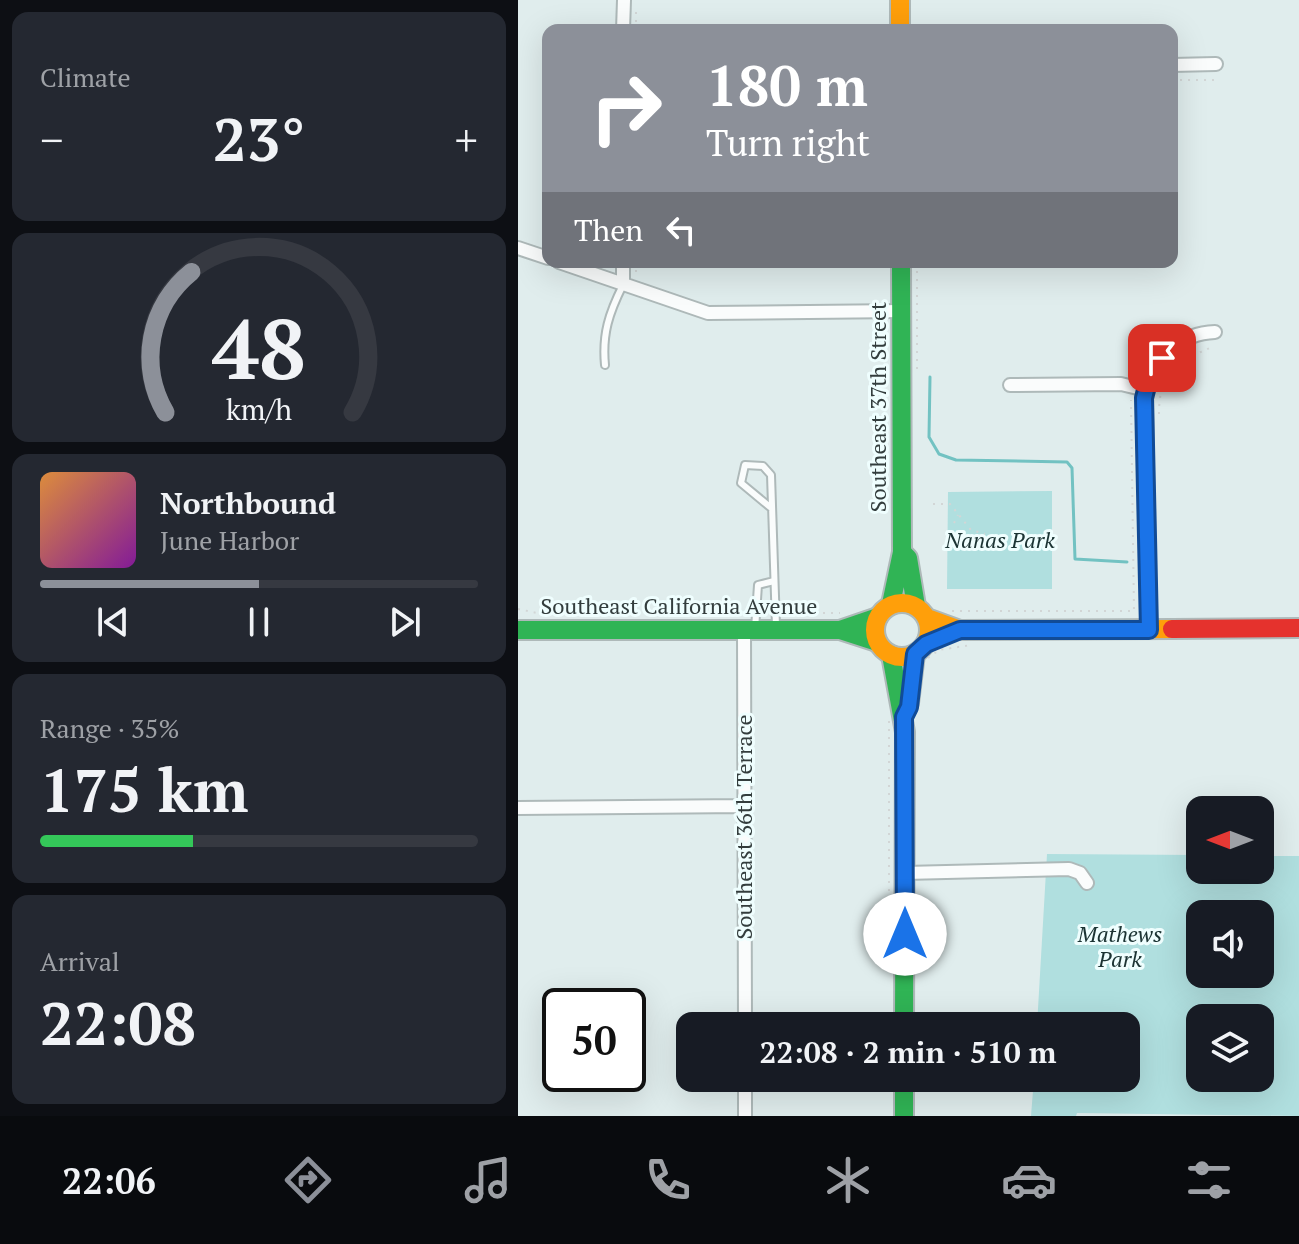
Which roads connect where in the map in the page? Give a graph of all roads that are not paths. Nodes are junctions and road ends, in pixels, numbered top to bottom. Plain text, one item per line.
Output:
1 (900, 0) edge
2 (630, 1) edge
3 (624, 24) edge
4 (900, 24) edge
5 (1216, 64) dead end
6 (1178, 65) edge
7 (518, 248) edge
8 (542, 256) edge
9 (576, 268) edge
10 (623, 268) edge
11 (901, 268) edge
12 (623, 284) junction
13 (902, 311) junction
14 (1215, 332) road end
15 (605, 365) dead end
16 (1010, 385) dead end
17 (1140, 388) junction
18 (770, 507) junction
19 (902, 552) junction
20 (774, 581) junction
21 (884, 611) junction
22 (922, 612) junction
23 (776, 621) junction
24 (843, 621) junction
25 (751, 624) junction
26 (1299, 628) edge
27 (518, 630) edge
28 (960, 630) junction
29 (1149, 630) junction
30 (877, 642) junction
31 (921, 649) junction
32 (891, 655) junction
33 (896, 718) junction
34 (744, 806) junction
35 (518, 808) edge
36 (905, 873) junction
37 (1087, 883) dead end
38 (745, 1012) edge
39 (904, 1012) edge
40 (745, 1092) edge
41 (904, 1092) edge
42 (745, 1116) edge
43 (904, 1116) edge

1 - 4 main road
2 - 3 street
5 - 6 street
7 - 8 street
9 - 12 street
10 - 12 street
11 - 13 main road, Southeast 37th Street
12 - 13 street
12 - 15 lane
13 - 19 main road, Southeast 37th Street
14 - 17 street
16 - 17 street
17 - 29 street
18 - 18 lane
18 - 20 lane
19 - 21 main road, Southeast 37th Street
19 - 22 main road, Southeast 37th Street
20 - 23 lane
20 - 25 lane
21 - 22 main road
21 - 24 main road, Southeast California Avenue
21 - 30 main road
22 - 28 main road
22 - 31 main road
23 - 24 main road, Southeast California Avenue
23 - 25 main road, Southeast California Avenue
24 - 30 main road, Southeast California Avenue
25 - 27 main road, Southeast California Avenue
25 - 34 street, Southeast 36th Terrace
26 - 29 main road
28 - 29 main road
28 - 31 main road
30 - 32 main road
31 - 32 main road
31 - 33 main road
32 - 33 main road
33 - 36 main road
34 - 35 street
34 - 38 street, Southeast 36th Terrace
36 - 37 street
36 - 39 main road
40 - 42 street
41 - 43 main road

